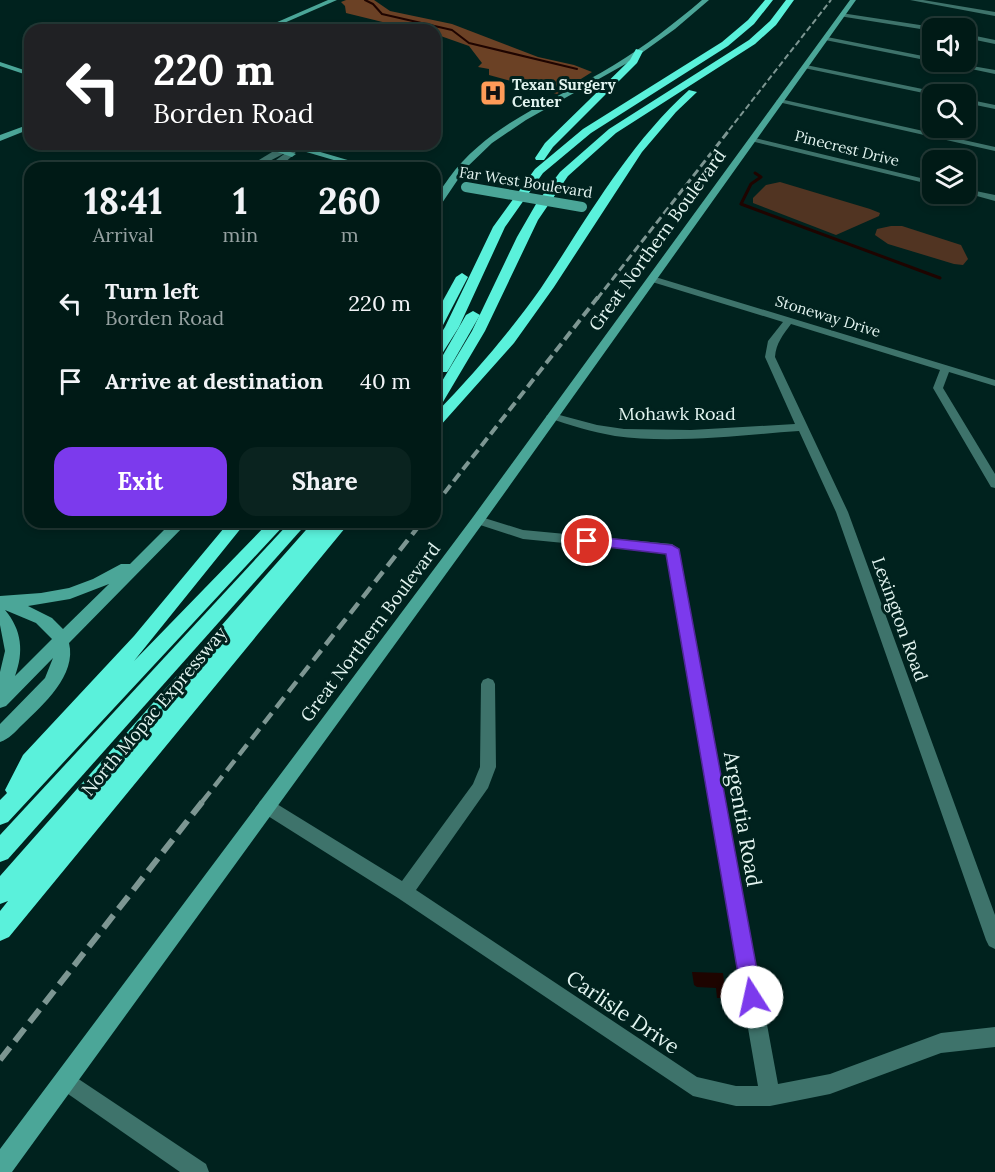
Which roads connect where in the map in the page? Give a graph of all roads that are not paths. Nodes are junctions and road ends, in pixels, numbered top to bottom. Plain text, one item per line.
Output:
1 (334, 0) edge
2 (706, 0) edge
3 (761, 0) edge
4 (769, 0) edge
5 (780, 0) edge
6 (790, 0) edge
7 (853, 0) edge
8 (913, 0) edge
9 (995, 14) edge
10 (842, 15) junction
11 (276, 24) edge
12 (922, 27) edge
13 (976, 38) edge
14 (827, 39) junction
15 (995, 42) edge
16 (639, 51) junction
17 (740, 52) junction
18 (0, 57) edge
19 (922, 58) edge
20 (0, 64) edge
21 (24, 64) edge
22 (806, 67) junction
23 (976, 68) edge
24 (24, 72) edge
25 (995, 72) edge
26 (922, 91) edge
27 (780, 101) junction
28 (976, 103) edge
29 (995, 107) edge
30 (24, 128) edge
31 (0, 138) edge
32 (754, 139) junction
33 (995, 149) edge
34 (278, 150) edge
35 (289, 150) edge
36 (293, 151) junction
37 (540, 158) junction
38 (259, 162) edge
39 (277, 162) edge
40 (324, 162) edge
41 (343, 162) edge
42 (922, 180) edge
43 (442, 184) edge
44 (976, 193) edge
45 (995, 198) edge
46 (597, 209) junction
47 (652, 279) junction
48 (461, 305) junction
49 (441, 316) edge
50 (790, 320) junction
51 (441, 332) edge
52 (441, 344) edge
53 (946, 368) junction
54 (441, 371) edge
55 (995, 383) edge
56 (441, 394) edge
57 (552, 416) junction
58 (441, 417) edge
59 (803, 428) junction
60 (995, 484) edge
61 (478, 520) junction
62 (175, 528) edge
63 (233, 528) edge
64 (273, 528) edge
65 (295, 528) edge
66 (318, 528) edge
67 (337, 528) edge
68 (149, 554) junction
69 (0, 600) edge
70 (0, 614) edge
71 (62, 641) junction
72 (488, 684) dead end
73 (0, 690) edge
74 (0, 701) edge
75 (0, 735) edge
76 (266, 806) junction
77 (3, 812) edge
78 (0, 851) edge
79 (404, 892) junction
80 (0, 893) edge
81 (0, 929) edge
82 (995, 940) edge
83 (995, 1037) edge
84 (65, 1080) junction
85 (770, 1096) junction
86 (0, 1169) edge
87 (198, 1172) edge

1 - 11 street
2 - 16 street
3 - 37 highway
4 - 48 highway
5 - 54 highway
6 - 17 highway
7 - 10 street, Great Northern Boulevard
8 - 9 street
10 - 12 street
10 - 14 street, Great Northern Boulevard
13 - 15 street
14 - 19 street
14 - 22 street, Great Northern Boulevard
16 - 37 highway
16 - 43 street
17 - 46 highway
17 - 56 highway
18 - 21 street
20 - 24 street
22 - 26 street
22 - 27 street, Great Northern Boulevard
23 - 25 street
27 - 32 street, Great Northern Boulevard
27 - 33 street
28 - 29 street
30 - 31 street
32 - 42 street, Pinecrest Drive
32 - 47 street, Great Northern Boulevard
34 - 38 street
35 - 36 street
36 - 39 street
36 - 40 street
36 - 41 street
37 - 49 highway
43 - 46 street, Far West Boulevard, bridge
44 - 45 street
46 - 58 highway
47 - 50 street, Stoneway Drive
47 - 57 street, Great Northern Boulevard
48 - 51 highway
48 - 52 highway
50 - 53 street, Stoneway Drive
50 - 59 street, Lexington Road
53 - 55 street, Stoneway Drive
53 - 60 street
57 - 59 street, Mohawk Road
57 - 61 street, Great Northern Boulevard
59 - 82 street, Lexington Road
61 - 76 street, Great Northern Boulevard
61 - 85 street, Argentia Road
62 - 68 street
63 - 77 highway
64 - 77 highway, North Mopac Expressway
65 - 78 highway
66 - 80 highway
67 - 81 highway, North Mopac Expressway
68 - 69 street
68 - 71 street
69 - 71 street
70 - 73 street
71 - 74 street
71 - 75 street
72 - 79 street
76 - 79 street, Carlisle Drive
76 - 84 street, Great Northern Boulevard
79 - 85 street, Carlisle Drive
83 - 85 street, Carlisle Drive
84 - 86 street, Great Northern Boulevard
84 - 87 street

